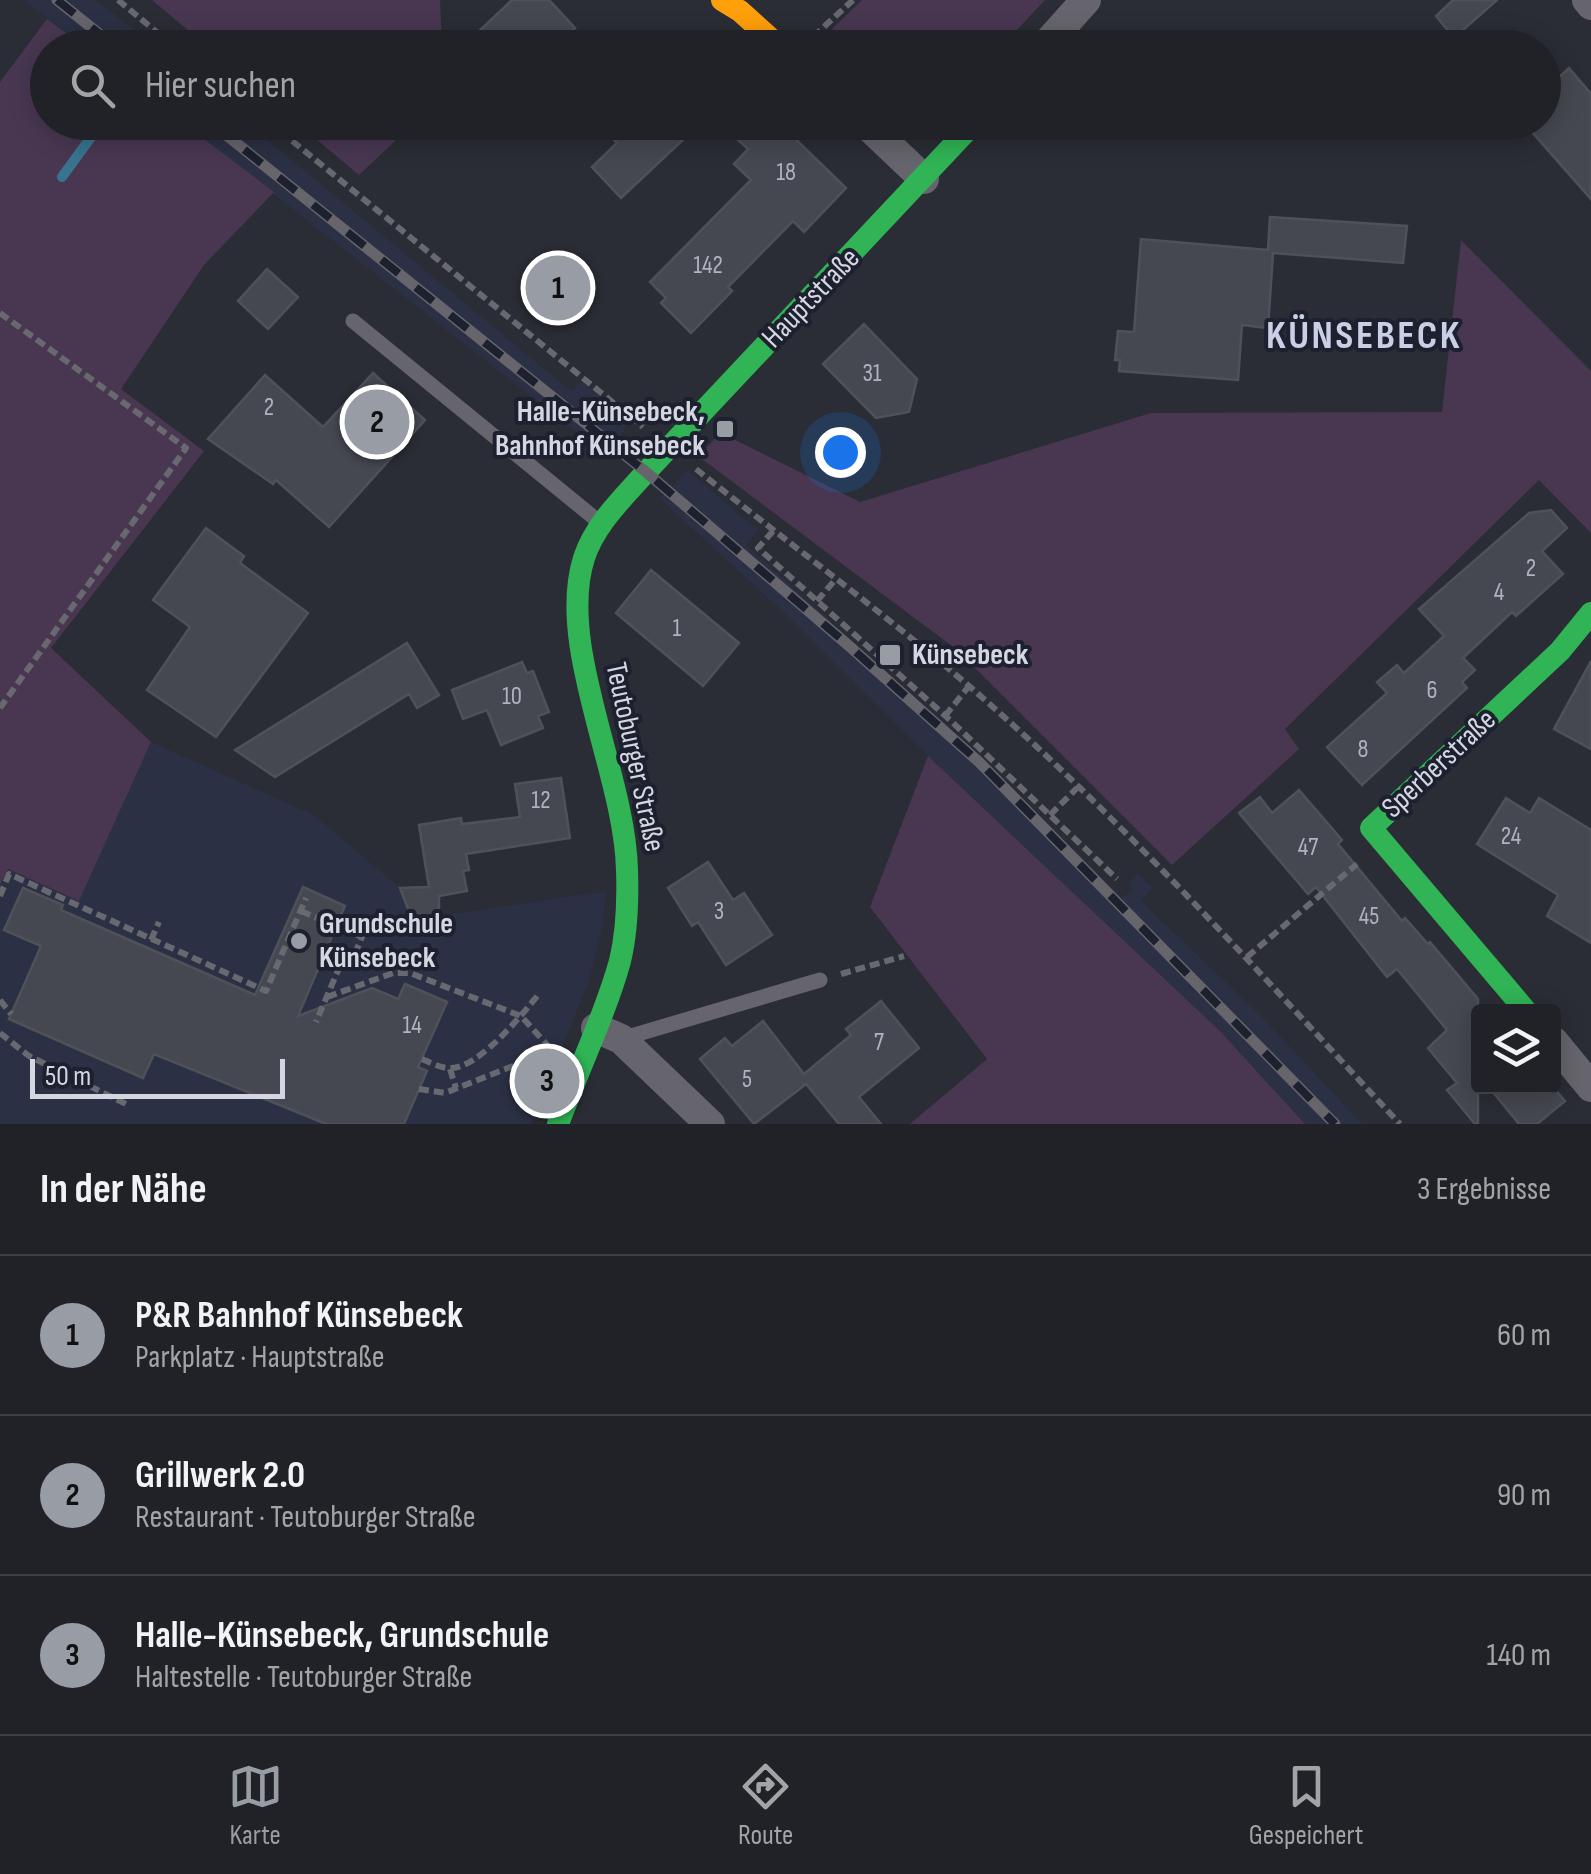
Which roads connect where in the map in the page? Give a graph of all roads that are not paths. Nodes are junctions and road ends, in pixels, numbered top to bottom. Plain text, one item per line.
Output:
1 (722, 0) edge
2 (1086, 0) edge
3 (761, 30) edge
4 (1059, 30) edge
5 (883, 140) edge
6 (959, 140) edge
7 (924, 179) junction
8 (353, 321) dead end
9 (646, 472) joint
10 (600, 524) junction
11 (1591, 613) edge
12 (820, 980) road end
13 (1520, 1004) edge
14 (609, 1033) junction
15 (1561, 1051) edge
16 (1591, 1087) edge
17 (558, 1124) edge
18 (710, 1124) edge

1 - 3 street
2 - 4 street
5 - 7 street
6 - 7 street, Hauptstraße
7 - 9 street, Hauptstraße
8 - 10 lane
9 - 10 street, Teutoburger Straße
10 - 14 street, Teutoburger Straße
11 - 13 street, Sperberstraße
12 - 14 lane
14 - 17 street, Teutoburger Straße
14 - 18 street
15 - 16 street

